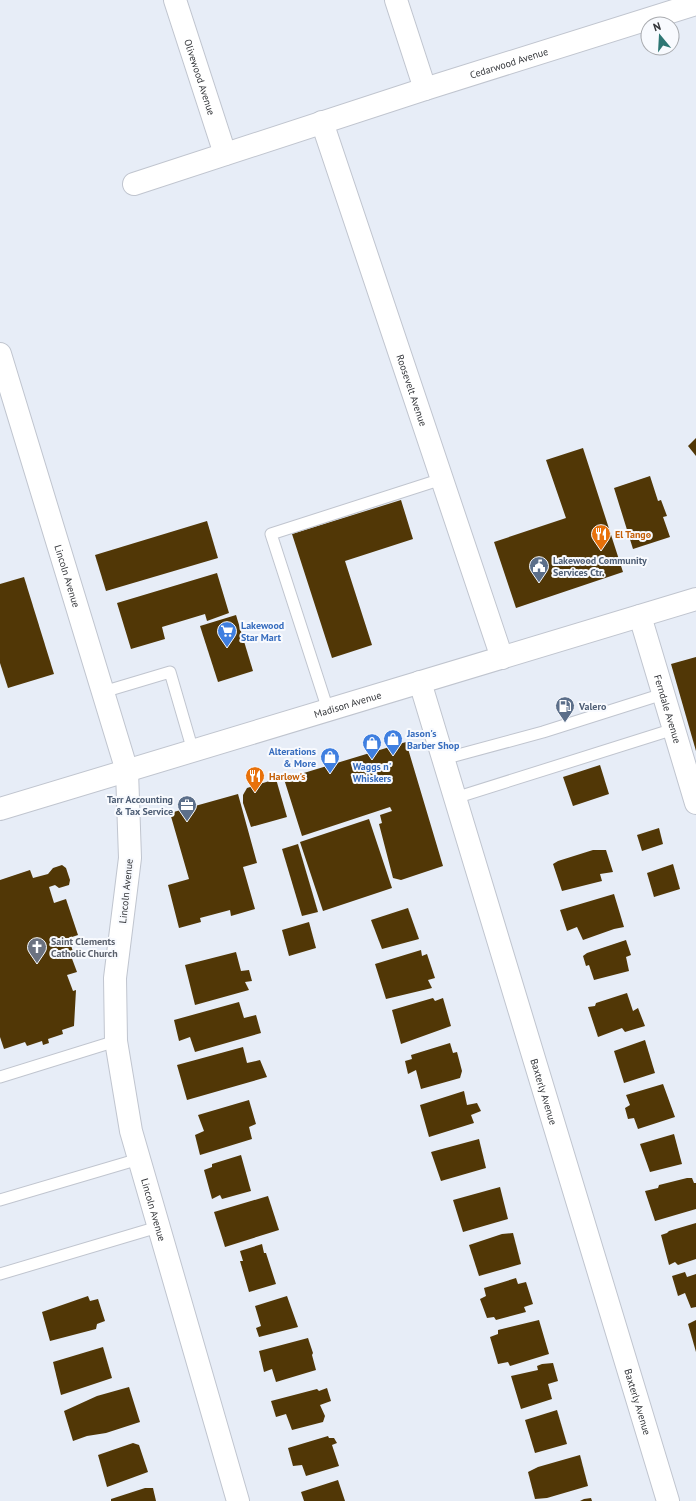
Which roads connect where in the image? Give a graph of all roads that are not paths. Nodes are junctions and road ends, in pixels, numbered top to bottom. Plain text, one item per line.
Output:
1 (175, 0) edge
2 (396, 0) edge
3 (696, 4) edge
4 (425, 89) junction
5 (322, 122) junction
6 (225, 154) junction
7 (134, 184) dead end
8 (0, 354) edge
9 (442, 479) junction
10 (696, 599) edge
11 (640, 616) junction
12 (502, 658) junction
13 (420, 682) junction
14 (103, 692) junction
15 (663, 694) junction
16 (328, 710) junction
17 (674, 728) junction
18 (194, 751) junction
19 (443, 759) junction
20 (127, 771) junction
21 (455, 798) junction
22 (696, 803) edge
23 (0, 809) edge
24 (116, 1041) junction
25 (0, 1077) edge
26 (139, 1159) junction
27 (0, 1200) edge
28 (158, 1227) junction
29 (0, 1274) edge
30 (238, 1501) edge
31 (668, 1501) edge

1 - 6 street, Olivewood Avenue
2 - 4 street
3 - 4 street, Cedarwood Avenue
4 - 5 street, Cedarwood Avenue
5 - 6 street
5 - 9 street, Roosevelt Avenue
6 - 7 street
8 - 14 street, Lincoln Avenue
9 - 12 street, Roosevelt Avenue
9 - 16 lane
10 - 11 street, Madison Avenue
11 - 12 street, Madison Avenue
11 - 15 street, Ferndale Avenue
12 - 13 street, Madison Avenue
13 - 16 street, Madison Avenue
13 - 19 street, Baxterly Avenue
14 - 18 lane
14 - 20 street, Lincoln Avenue
15 - 17 street, Ferndale Avenue
15 - 19 lane
16 - 18 street, Madison Avenue
17 - 21 lane
17 - 22 street, Ferndale Avenue
18 - 20 street, Madison Avenue
19 - 21 street, Baxterly Avenue
20 - 23 street, Madison Avenue
20 - 24 street, Lincoln Avenue
21 - 31 street, Baxterly Avenue
24 - 25 lane
24 - 26 street, Lincoln Avenue
26 - 27 lane
26 - 28 street, Lincoln Avenue
28 - 29 lane
28 - 30 street, Lincoln Avenue

